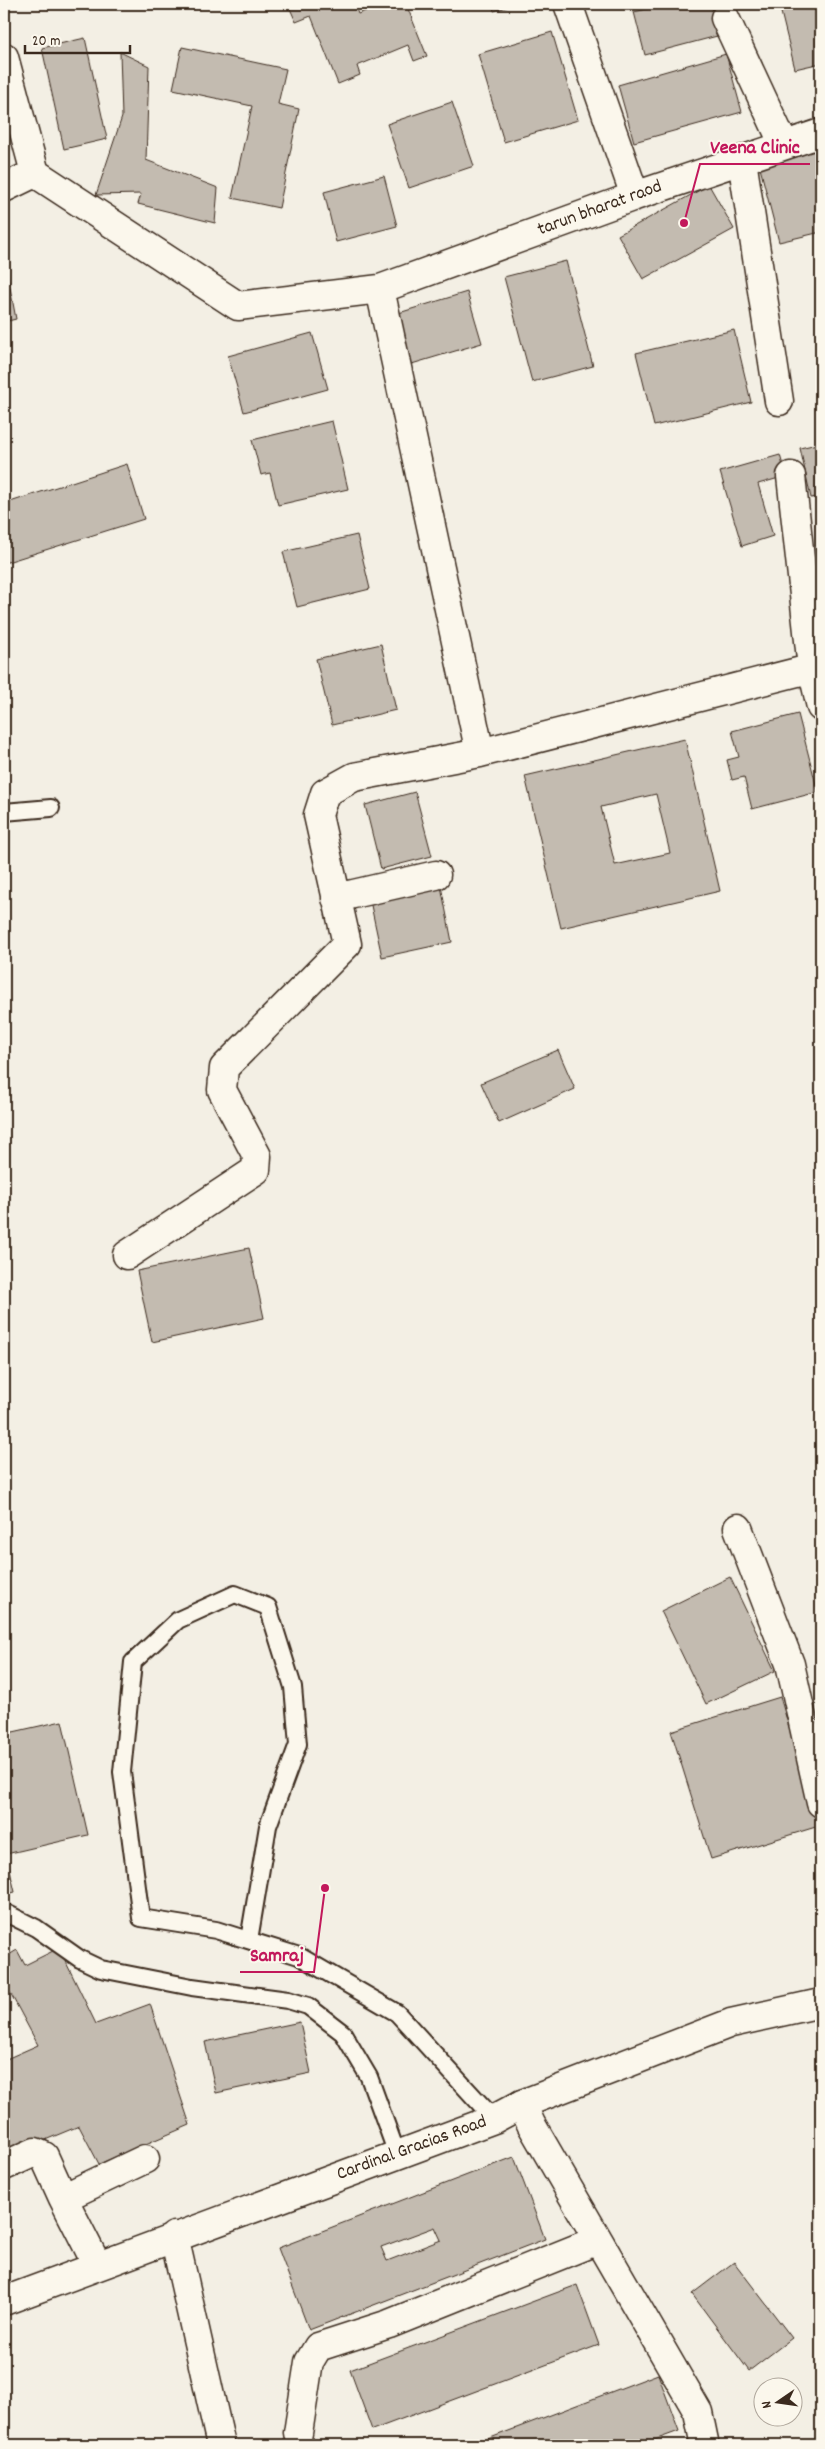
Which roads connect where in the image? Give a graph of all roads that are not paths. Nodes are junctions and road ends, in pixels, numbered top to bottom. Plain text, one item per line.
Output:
1 (568, 4) edge
2 (726, 18) dead end
3 (4, 57) edge
4 (821, 133) edge
5 (784, 145) junction
6 (742, 160) junction
7 (35, 173) junction
8 (4, 188) edge
9 (635, 196) junction
10 (380, 289) junction
11 (779, 401) dead end
12 (791, 476) dead end
13 (817, 667) edge
14 (821, 707) edge
15 (480, 753) junction
16 (51, 808) dead end
17 (4, 812) edge
18 (436, 875) dead end
19 (336, 898) junction
20 (127, 1255) dead end
21 (738, 1528) dead end
22 (821, 1803) edge
23 (4, 1912) edge
24 (249, 1940) junction
25 (821, 2003) edge
26 (522, 2104) junction
27 (494, 2119) junction
28 (397, 2154) junction
29 (145, 2159) dead end
30 (4, 2166) edge
31 (63, 2198) junction
32 (174, 2236) junction
33 (598, 2240) junction
34 (97, 2265) junction
35 (4, 2301) edge
36 (298, 2433) dead end
37 (221, 2445) edge
38 (702, 2445) edge

1 - 9 street
2 - 5 street
3 - 7 street
4 - 5 street, tarun bharat raod
5 - 6 street, tarun bharat raod
6 - 9 street, tarun bharat raod
6 - 11 street
7 - 8 street
7 - 10 street, tarun bharat raod
9 - 10 street, tarun bharat raod
10 - 15 street
12 - 13 street
13 - 14 street
13 - 15 street
15 - 19 street
16 - 17 lane
18 - 19 street
19 - 20 street
21 - 22 street
23 - 28 lane
24 - 24 lane
24 - 27 lane
25 - 26 street, Cardinal Gracias Road
26 - 27 street, Cardinal Gracias Road
26 - 33 street
27 - 28 street, Cardinal Gracias Road
28 - 32 street, Cardinal Gracias Road
29 - 31 street
30 - 31 street
31 - 34 street
32 - 34 street, Cardinal Gracias Road
32 - 37 street
33 - 36 street
33 - 38 street
34 - 35 street, Cardinal Gracias Road

